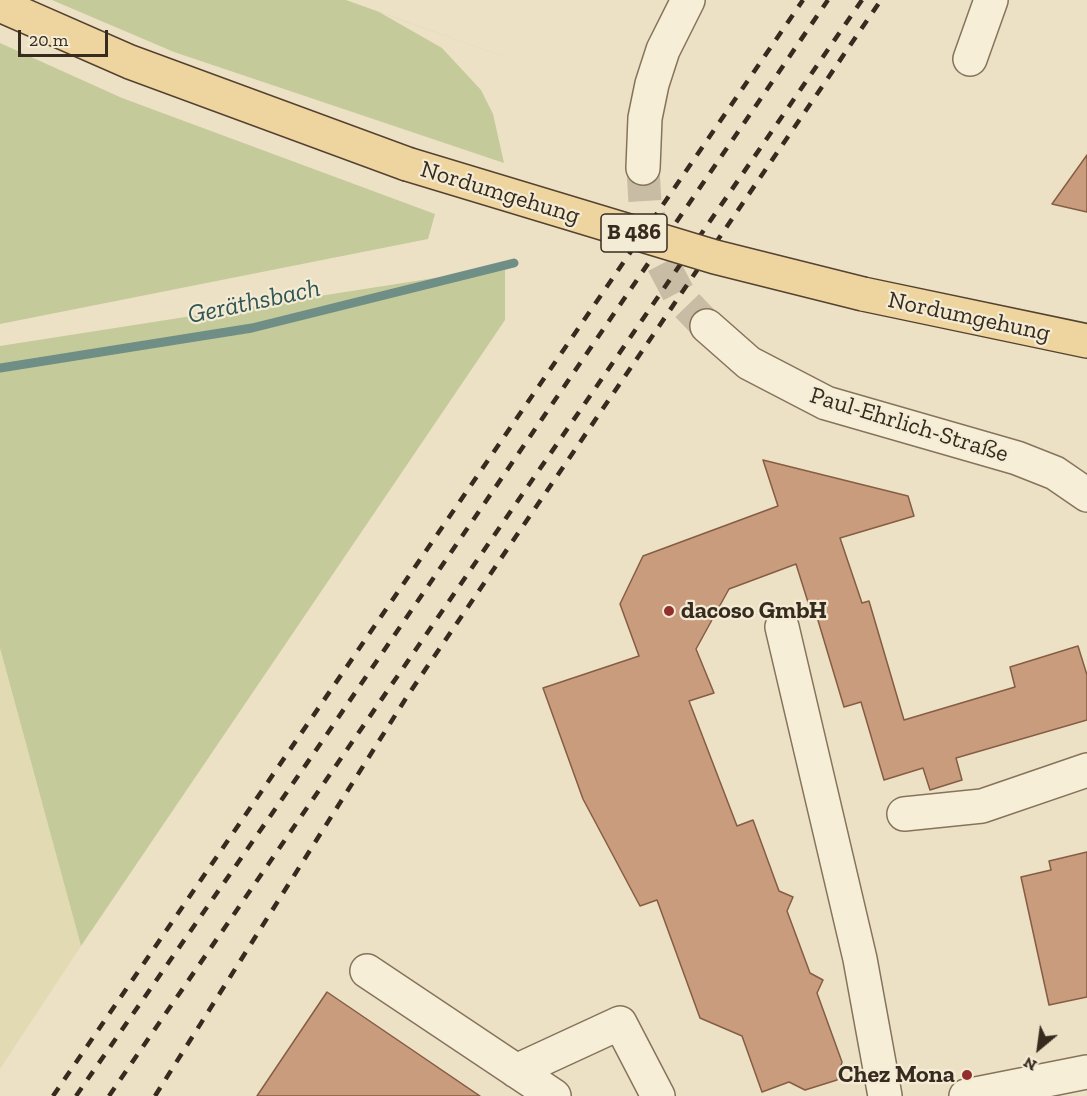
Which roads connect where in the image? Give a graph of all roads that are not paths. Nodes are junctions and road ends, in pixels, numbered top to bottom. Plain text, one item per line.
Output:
1 (688, 0) edge
2 (991, 0) edge
3 (0, 5) edge
4 (970, 58) dead end
5 (643, 168) tunnel mouth
6 (707, 326) tunnel mouth
7 (1087, 341) edge
8 (1087, 495) edge
9 (782, 627) dead end
10 (1087, 770) edge
11 (903, 814) dead end
12 (367, 971) dead end
13 (516, 1071) junction
14 (1087, 1072) edge
15 (554, 1096) edge
16 (658, 1096) edge
17 (885, 1096) edge
18 (966, 1096) edge

1 - 5 street
2 - 4 street
3 - 7 main road, Nordumgehung / B 486, bridge
6 - 8 street, Paul-Ehrlich-Straße
9 - 17 street
10 - 11 street
12 - 13 street
13 - 15 street
13 - 16 street
14 - 18 street

